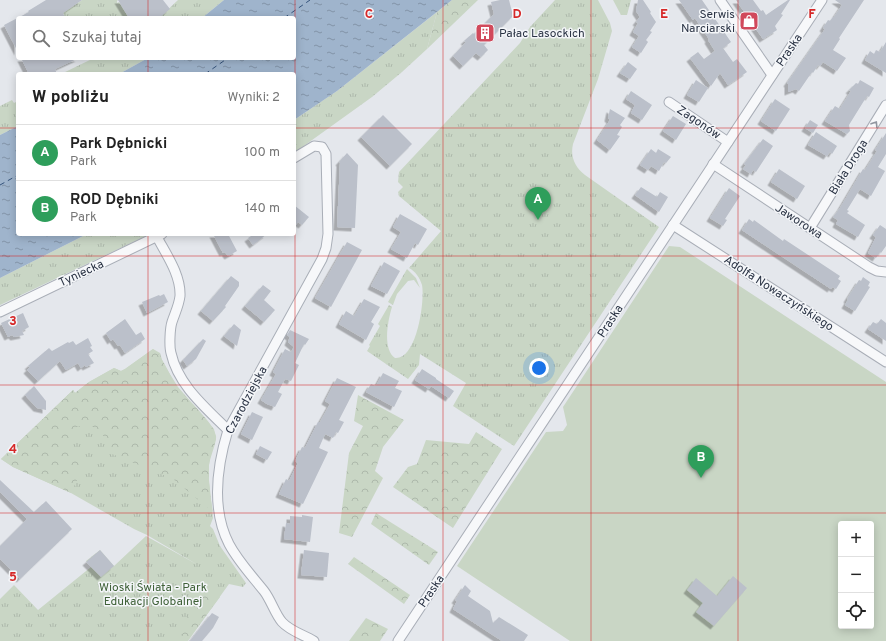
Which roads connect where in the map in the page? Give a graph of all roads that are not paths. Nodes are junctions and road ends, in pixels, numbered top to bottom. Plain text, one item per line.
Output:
1 (720, 0) edge
2 (822, 0) edge
3 (772, 75) junction
4 (669, 102) dead end
5 (886, 105) edge
6 (728, 142) junction
7 (296, 157) edge
8 (713, 164) junction
9 (673, 225) junction
10 (810, 228) junction
11 (157, 236) edge
12 (159, 236) edge
13 (886, 272) edge
14 (0, 312) edge
15 (886, 362) edge
16 (228, 430) junction
17 (314, 641) edge
18 (398, 641) edge

1 - 3 street
2 - 3 street, Praska
3 - 6 street, Praska
4 - 6 street, Zagonów
10 -> 5 street, Biała Droga
6 - 8 street, Praska
7 - 16 street, Czarodziejska
8 - 9 street, Praska
8 - 10 street, Jaworowa
9 - 15 street, Adolfa Nowaczyńskiego
9 - 18 street, Praska
10 - 13 street, Jaworowa
11 - 14 street, Tyniecka
12 - 16 street
16 - 17 street, Czarodziejska

